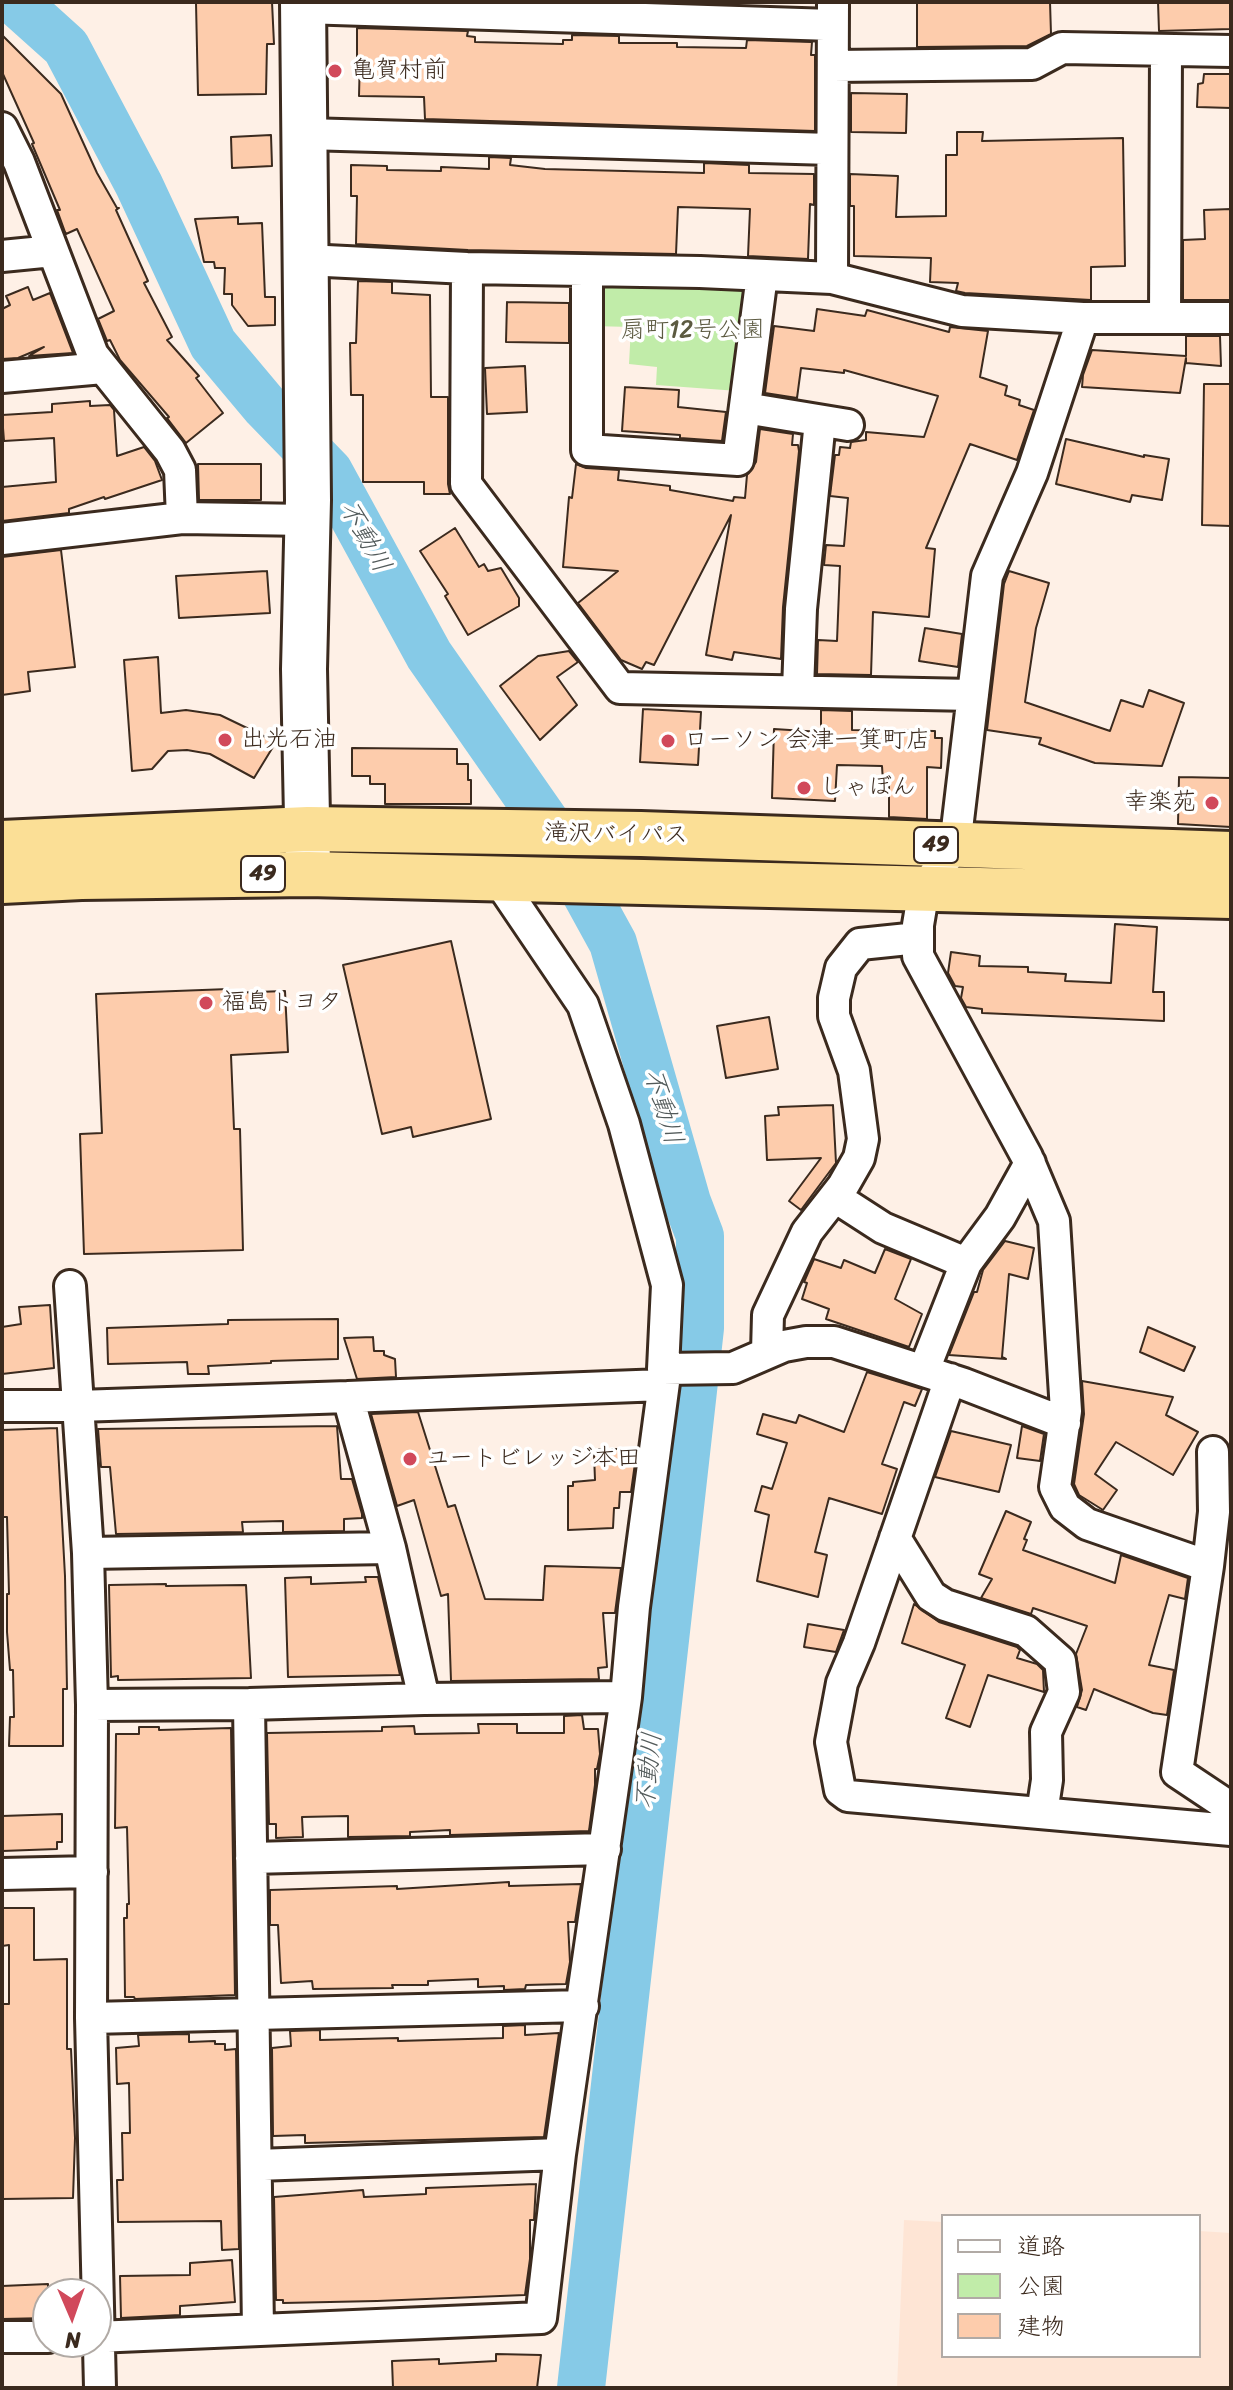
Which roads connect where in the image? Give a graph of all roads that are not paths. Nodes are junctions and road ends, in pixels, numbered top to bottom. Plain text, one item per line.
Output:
1 (303, 5) edge
2 (832, 14) edge
3 (1166, 50) junction
4 (1231, 51) edge
5 (833, 66) junction
6 (2, 128) edge
7 (306, 134) junction
8 (831, 149) junction
9 (53, 251) junction
10 (2, 256) edge
11 (306, 260) junction
12 (467, 268) junction
13 (587, 271) junction
14 (762, 275) junction
15 (832, 278) junction
16 (1083, 318) junction
17 (1165, 318) junction
18 (1231, 318) edge
19 (103, 368) junction
20 (2, 377) edge
21 (745, 408) junction
22 (308, 510) junction
23 (182, 518) junction
24 (2, 539) edge
25 (798, 690) junction
26 (973, 695) junction
27 (308, 829) junction
28 (2, 843) edge
29 (955, 846) junction
30 (1231, 854) edge
31 (308, 874) junction
32 (511, 878) junction
33 (2, 881) edge
34 (924, 889) junction
35 (1231, 896) edge
36 (918, 938) junction
37 (1030, 1163) junction
38 (835, 1197) junction
39 (966, 1263) junction
40 (70, 1286) dead end
41 (767, 1352) junction
42 (669, 1375) junction
43 (937, 1375) junction
44 (348, 1397) junction
45 (2, 1406) edge
46 (78, 1406) junction
47 (1065, 1423) junction
48 (1213, 1452) dead end
49 (895, 1538) junction
50 (390, 1548) junction
51 (88, 1553) junction
52 (1208, 1566) junction
53 (626, 1697) junction
54 (424, 1699) junction
55 (249, 1704) junction
56 (92, 1705) junction
57 (1231, 1808) edge
58 (1042, 1813) junction
59 (1231, 1830) edge
60 (605, 1849) junction
61 (251, 1858) junction
62 (92, 1872) junction
63 (2, 1874) edge
64 (583, 2006) junction
65 (254, 2014) junction
66 (91, 2018) junction
67 (560, 2154) junction
68 (257, 2165) junction
69 (97, 2278) edge
70 (258, 2329) junction
71 (112, 2336) edge
72 (2, 2337) edge
73 (32, 2337) edge
74 (99, 2358) edge
75 (100, 2388) edge

1 - 2 street
1 - 7 street
2 - 5 street
3 - 4 street
3 - 5 street
3 - 17 street
5 - 8 street
6 - 9 street
7 - 8 street
7 - 11 street
8 - 15 street
9 - 10 street
9 - 19 street
11 - 12 street
11 - 22 street
12 - 13 street
12 - 25 street
13 - 14 street
13 - 21 street
14 - 15 street
14 - 21 street
15 - 16 street
16 - 17 street
16 - 26 street
17 - 18 street
19 - 20 street
19 - 23 street
21 - 25 street
22 - 23 street
22 - 27 street
23 - 24 street
25 - 26 street
26 - 29 street
27 - 28 highway, 滝沢バイパス / 49
27 - 29 highway, 滝沢バイパス / 49
27 - 31 street
29 - 30 highway, 滝沢バイパス / 49
29 - 34 street
31 - 32 highway, 滝沢バイパス / 49
31 - 33 highway, 滝沢バイパス / 49
32 - 34 highway, 滝沢バイパス / 49
32 - 42 street
34 - 35 highway, 滝沢バイパス / 49
34 - 36 street
36 - 37 street
36 - 38 street
37 - 39 street
37 - 47 street
38 - 39 street
38 - 41 street
39 - 43 street
40 - 46 street
41 - 42 street
41 - 43 street
42 - 44 street
42 - 53 street
43 - 47 street
43 - 49 street
44 - 46 street
44 - 50 street
45 - 46 street
46 - 51 street
47 - 52 street
48 - 52 street
49 - 58 street
49 - 58 street
50 - 51 street
50 - 54 street
51 - 56 street
52 - 57 street
53 - 54 street
53 - 60 street
54 - 55 street
55 - 56 street
55 - 61 street
56 - 62 street
58 - 59 street
60 - 61 street
60 - 64 street
61 - 65 street
62 - 63 street
62 - 66 street
64 - 65 street
64 - 67 street
65 - 66 street
65 - 68 street
66 - 69 street
67 - 68 street
67 - 70 street
68 - 70 street
70 - 71 street
72 - 73 street
74 - 75 street

